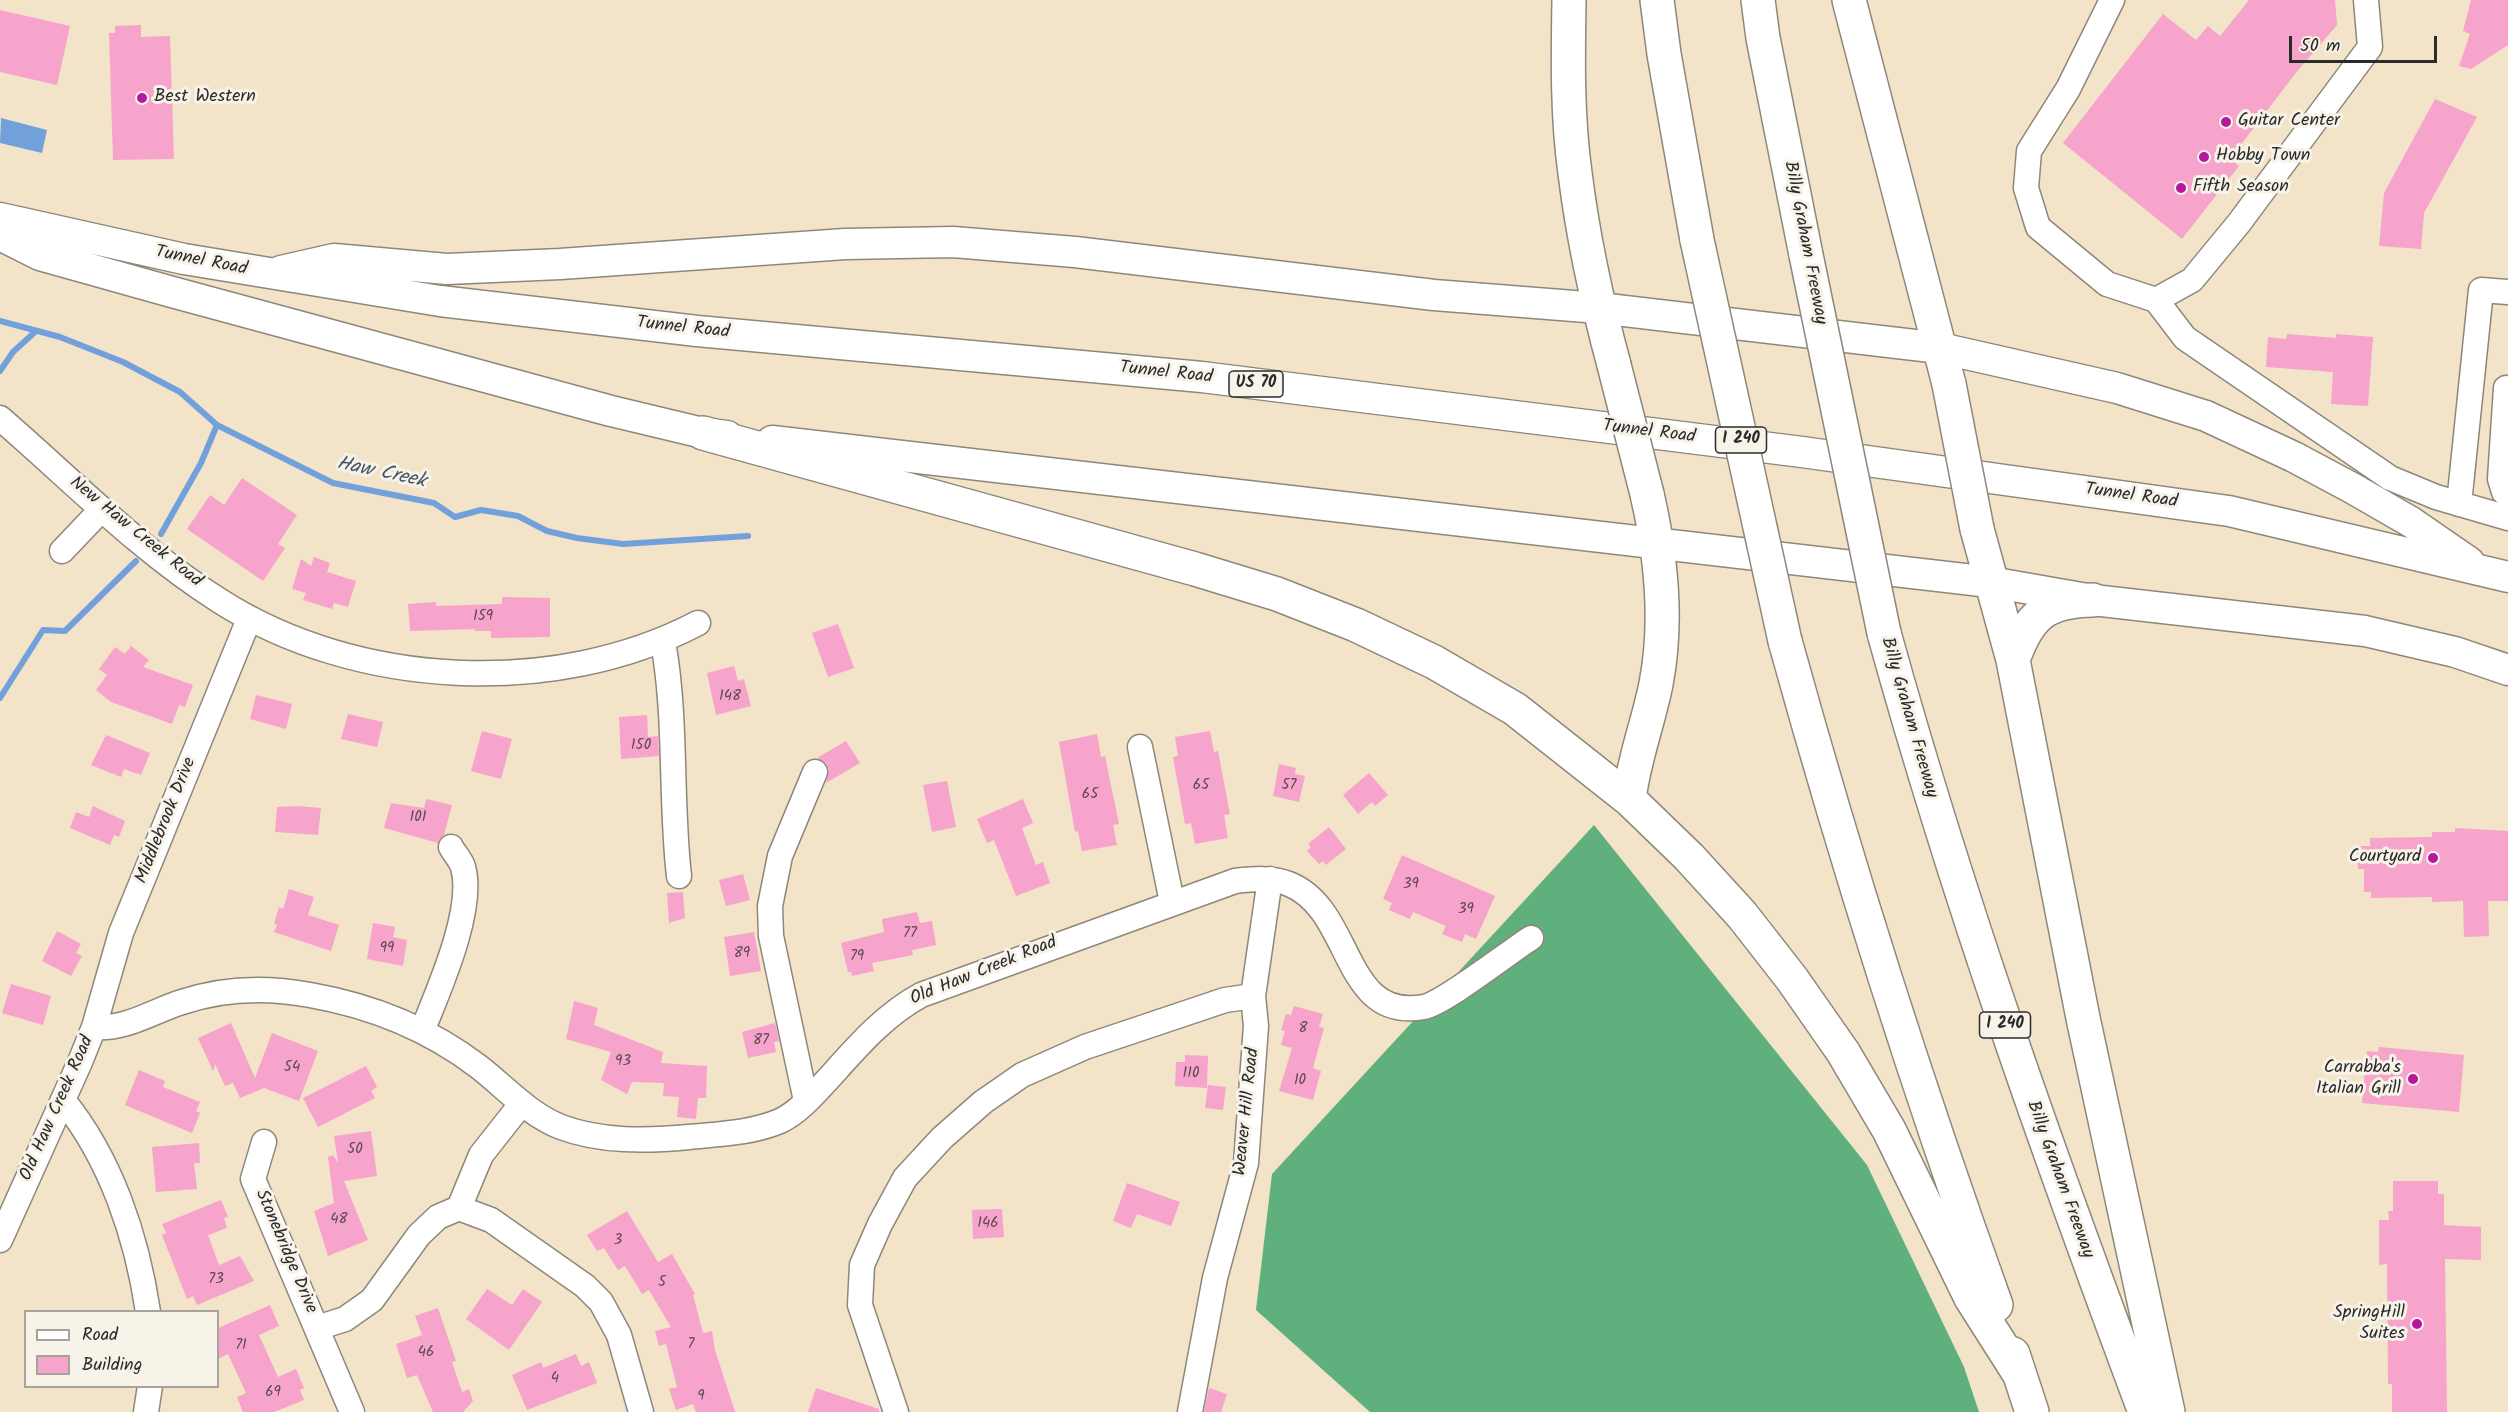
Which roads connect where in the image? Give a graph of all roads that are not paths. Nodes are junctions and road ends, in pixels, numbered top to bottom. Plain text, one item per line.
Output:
1 (1569, 0) edge
2 (1657, 0) edge
3 (1758, 0) edge
4 (1849, 0) edge
5 (2112, 0) edge
6 (2366, 0) edge
7 (0, 218) edge
8 (0, 235) edge
9 (265, 274) junction
10 (2508, 292) edge
11 (2156, 300) junction
12 (1599, 308) junction
13 (1940, 348) junction
14 (2506, 388) dead end
15 (0, 419) edge
16 (703, 433) junction
17 (2508, 494) edge
18 (2459, 504) junction
19 (102, 509) junction
20 (2508, 518) edge
21 (1658, 544) junction
22 (62, 551) dead end
23 (2496, 575) edge
24 (1990, 582) junction
25 (2093, 600) junction
26 (249, 619) junction
27 (698, 624) dead end
28 (663, 642) junction
29 (2013, 660) junction
30 (2508, 670) edge
31 (1140, 747) dead end
32 (815, 772) dead end
33 (1629, 800) junction
34 (451, 847) dead end
35 (678, 876) dead end
36 (1270, 879) junction
37 (1172, 902) junction
38 (1531, 938) dead end
39 (1253, 996) junction
40 (94, 1027) junction
41 (423, 1029) junction
42 (63, 1100) junction
43 (806, 1101) junction
44 (522, 1104) junction
45 (264, 1142) dead end
46 (459, 1208) junction
47 (0, 1240) edge
48 (148, 1310) edge
49 (317, 1328) junction
50 (2020, 1375) junction
51 (150, 1388) edge
52 (146, 1412) edge
53 (352, 1412) edge
54 (641, 1412) edge
55 (896, 1412) edge
56 (1190, 1412) edge
57 (2032, 1412) edge
58 (2145, 1412) edge
59 (2168, 1412) edge

1 - 12 highway
2 - 50 highway, I 240, bridge
3 - 58 highway, Billy Graham Freeway / I 240, bridge
4 - 13 highway
5 - 11 street
6 - 11 street
7 - 9 main road, Tunnel Road / US 70
8 - 16 main road
9 - 12 main road
9 - 23 main road, Tunnel Road / US 70
10 - 18 street
11 - 18 street
12 - 13 main road
12 - 21 highway, bridge
13 - 23 main road
13 - 24 highway, bridge
14 - 17 street
15 - 19 street, New Haw Creek Road
16 - 21 main road
16 - 33 highway
18 - 20 street
19 - 22 street
19 - 26 street, New Haw Creek Road
21 - 24 main road
21 - 33 highway
24 - 25 main road
24 - 29 highway
25 - 29 highway
25 - 30 main road
26 - 28 street, New Haw Creek Road
26 - 40 street, Middlebrook Drive
27 - 28 street, New Haw Creek Road
28 - 35 street
29 - 59 highway
31 - 37 street
32 - 43 street
33 - 50 highway
34 - 41 street
36 - 37 street, Old Haw Creek Road
36 - 38 street, Old Haw Creek Road
36 - 39 street, Weaver Hill Road
37 - 43 street, Old Haw Creek Road
39 - 55 street
39 - 56 street, Weaver Hill Road
40 - 41 street, Old Haw Creek Road
40 - 42 street, Old Haw Creek Road
41 - 44 street, Old Haw Creek Road
42 - 47 street, Old Haw Creek Road
42 - 48 street
43 - 44 street, Old Haw Creek Road
44 - 46 street
45 - 49 street, Stonebridge Drive
46 - 49 street, Stonebridge Drive
46 - 54 street
49 - 53 street, Stonebridge Drive
50 - 57 highway, I 240
51 - 52 street

